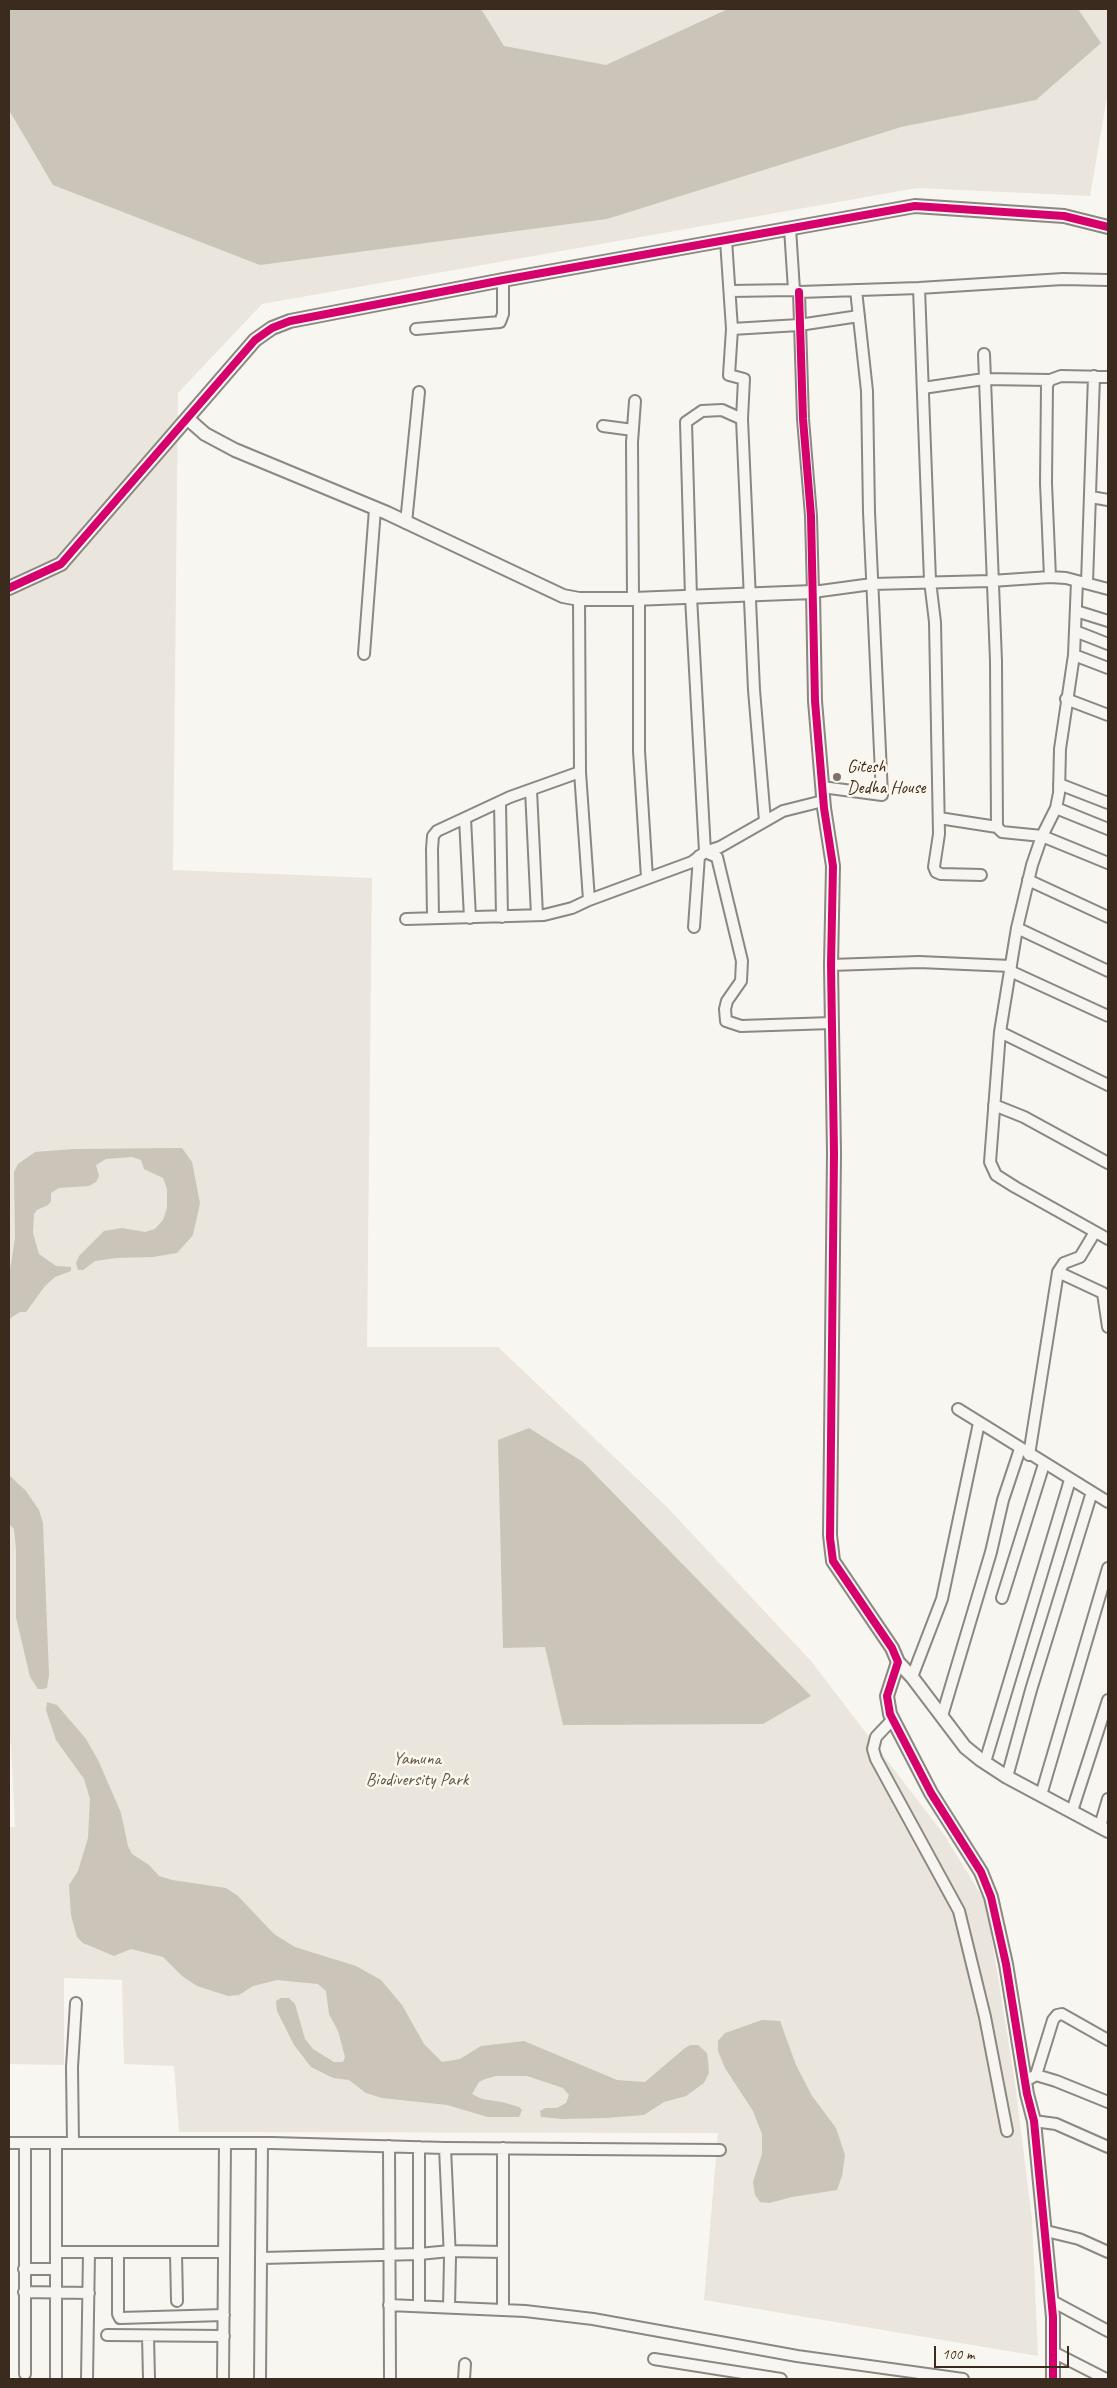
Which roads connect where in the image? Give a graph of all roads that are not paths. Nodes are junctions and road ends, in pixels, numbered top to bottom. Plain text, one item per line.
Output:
1 (1108, 227) edge
2 (790, 228) junction
3 (726, 240) junction
4 (502, 280) junction
5 (1108, 280) edge
6 (919, 288) junction
7 (856, 290) junction
8 (730, 291) junction
9 (797, 291) junction
10 (859, 316) junction
11 (799, 325) junction
12 (416, 329) dead end
13 (732, 329) junction
14 (984, 354) dead end
15 (1094, 376) junction
16 (1108, 377) edge
17 (984, 379) junction
18 (1050, 380) junction
19 (923, 388) junction
20 (419, 392) dead end
21 (636, 402) dead end
22 (188, 419) junction
23 (742, 419) junction
24 (603, 426) dead end
25 (633, 430) junction
26 (1091, 497) junction
27 (1108, 500) edge
28 (375, 509) junction
29 (406, 522) junction
30 (1050, 577) junction
31 (930, 581) junction
32 (991, 581) junction
33 (1082, 582) junction
34 (872, 584) junction
35 (9, 588) edge
36 (1108, 589) edge
37 (813, 592) junction
38 (750, 595) junction
39 (691, 597) junction
40 (636, 598) junction
41 (579, 599) junction
42 (1076, 611) junction
43 (1108, 622) edge
44 (1075, 631) junction
45 (1108, 644) edge
46 (364, 654) dead end
47 (1074, 655) junction
48 (1108, 668) edge
49 (1066, 699) junction
50 (1108, 715) edge
51 (580, 772) junction
52 (1059, 784) junction
53 (822, 787) junction
54 (531, 790) junction
55 (823, 801) junction
56 (500, 802) junction
57 (1108, 803) edge
58 (1056, 808) junction
59 (465, 818) junction
60 (939, 818) junction
61 (765, 821) junction
62 (997, 827) junction
63 (1108, 829) edge
64 (1042, 836) junction
65 (702, 854) junction
66 (1108, 864) edge
67 (981, 875) dead end
68 (647, 878) junction
69 (1028, 880) junction
70 (589, 900) junction
71 (537, 915) junction
72 (502, 917) junction
73 (1108, 917) edge
74 (406, 918) dead end
75 (433, 918) junction
76 (470, 918) junction
77 (694, 927) dead end
78 (1018, 928) junction
79 (831, 965) junction
80 (1011, 969) junction
81 (1108, 971) edge
82 (1108, 1016) edge
83 (832, 1023) junction
84 (1000, 1032) junction
85 (1108, 1085) edge
86 (994, 1105) junction
87 (1108, 1163) edge
88 (1095, 1232) junction
89 (1108, 1239) edge
90 (1058, 1272) junction
91 (1108, 1327) edge
92 (958, 1409) dead end
93 (979, 1423) junction
94 (1020, 1449) junction
95 (1029, 1455) junction
96 (1044, 1464) junction
97 (1070, 1480) junction
98 (1092, 1492) junction
99 (1108, 1502) edge
100 (1108, 1568) edge
101 (1002, 1598) dead end
102 (898, 1662) junction
103 (912, 1677) junction
104 (1108, 1700) edge
105 (942, 1716) junction
106 (893, 1719) junction
107 (985, 1762) junction
108 (1007, 1778) junction
109 (1041, 1795) junction
110 (1108, 1799) edge
111 (1072, 1812) junction
112 (1104, 1828) edge
113 (76, 2003) dead end
114 (1108, 2040) edge
115 (1031, 2078) junction
116 (1108, 2102) edge
117 (1034, 2121) junction
118 (1007, 2131) dead end
119 (9, 2143) edge
120 (25, 2143) junction
121 (262, 2143) junction
122 (56, 2144) junction
123 (73, 2144) junction
124 (226, 2144) junction
125 (389, 2146) junction
126 (1108, 2147) edge
127 (419, 2148) junction
128 (445, 2148) junction
129 (504, 2148) junction
130 (720, 2150) dead end
131 (1046, 2231) junction
132 (450, 2251) junction
133 (56, 2252) junction
134 (224, 2252) junction
135 (503, 2252) junction
136 (1108, 2252) edge
137 (89, 2253) junction
138 (118, 2253) junction
139 (176, 2253) junction
140 (419, 2254) junction
141 (389, 2255) junction
142 (262, 2258) junction
143 (56, 2269) junction
144 (24, 2270) junction
145 (24, 2292) junction
146 (56, 2293) junction
147 (89, 2293) junction
148 (176, 2301) dead end
149 (1052, 2301) junction
150 (389, 2305) junction
151 (419, 2306) junction
152 (449, 2307) junction
153 (503, 2310) junction
154 (224, 2315) junction
155 (1108, 2331) edge
156 (107, 2335) dead end
157 (148, 2336) junction
158 (224, 2336) junction
159 (1053, 2352) junction
160 (654, 2359) dead end
161 (466, 2364) dead end
162 (25, 2374) dead end
163 (56, 2379) edge
164 (88, 2379) edge
165 (149, 2379) edge
166 (223, 2379) edge
167 (260, 2379) edge
168 (390, 2379) edge
169 (464, 2379) edge
170 (781, 2379) edge
171 (962, 2379) edge
172 (1053, 2379) edge
173 (1106, 2379) edge

1 - 2 street
2 - 3 street
2 - 9 street
3 - 4 street
3 - 8 street
4 - 12 street
4 - 22 street
5 - 6 street
6 - 7 street
6 - 19 street
7 - 9 street
7 - 10 street
8 - 9 street
8 - 13 street
9 - 11 street
10 - 11 street
10 - 34 street
11 - 13 street
11 - 37 street
13 - 23 street
14 - 17 street
15 - 16 street
15 - 18 street
15 - 26 street
17 - 18 street
17 - 19 street
17 - 32 street
18 - 30 street
19 - 31 street
20 - 29 street
21 - 25 street
22 - 28 street
22 - 35 street
23 - 38 street
23 - 39 street
24 - 25 street
25 - 40 street
26 - 27 street
26 - 33 street
28 - 29 street
28 - 46 street
29 - 41 street
30 - 32 street
30 - 33 street
31 - 32 street
31 - 34 street
31 - 60 street
32 - 62 street
33 - 36 street
33 - 42 street
34 - 37 street
34 - 53 street
37 - 38 street
37 - 53 street
38 - 39 street
38 - 61 street
39 - 40 street
39 - 65 street
40 - 41 street
40 - 68 street
41 - 51 street
42 - 43 street
42 - 44 street
44 - 45 street
44 - 47 street
47 - 48 street
47 - 49 street
49 - 50 street
49 - 52 street
51 - 54 street
51 - 70 street
52 - 57 street
52 - 58 street
53 - 55 street
54 - 56 street
54 - 71 street
55 - 61 street
55 - 79 street
56 - 59 street
56 - 72 street
58 - 63 street
58 - 64 street
59 - 75 street
59 - 76 street
60 - 62 street
60 - 67 street
61 - 65 street
62 - 64 street
64 - 66 street
64 - 69 street
65 - 68 street
65 - 77 street
65 - 83 street
68 - 70 street
69 - 73 street
69 - 78 street
70 - 71 street
71 - 72 street
72 - 76 street
74 - 75 street
75 - 76 street
78 - 80 street
78 - 81 street
79 - 80 street
79 - 83 street
80 - 82 street
80 - 84 street
83 - 102 street
84 - 85 street
84 - 86 street
86 - 87 street
86 - 88 street
88 - 89 street
88 - 90 street
90 - 91 street
90 - 95 street
92 - 93 street
93 - 94 street
93 - 103 street
94 - 95 street
94 - 105 street
95 - 96 street
96 - 97 street
96 - 101 street
97 - 98 street
97 - 107 street
98 - 99 street
98 - 108 street
100 - 109 street
102 - 103 street
102 - 106 street
103 - 105 street
104 - 111 street
105 - 107 street
106 - 115 street
106 - 118 street
107 - 108 street
108 - 109 street
109 - 111 street
110 - 112 street
111 - 112 street
113 - 123 street
114 - 115 street
115 - 116 street
115 - 117 street
117 - 126 street
117 - 131 street
119 - 120 street
120 - 122 street
120 - 144 street
121 - 124 street
121 - 125 street
121 - 142 street
122 - 123 street
122 - 133 street
123 - 124 street
124 - 134 street
125 - 127 street
125 - 141 street
127 - 128 street
127 - 140 street
128 - 129 street
128 - 132 street
129 - 130 street
129 - 135 street
131 - 136 street
131 - 149 street
132 - 135 street
132 - 140 street
132 - 152 street
133 - 137 street
133 - 143 street
134 - 139 street
134 - 154 street
135 - 153 street
137 - 138 street
137 - 147 street
138 - 139 street
138 - 154 street
139 - 148 street
140 - 141 street
140 - 151 street
141 - 142 street
141 - 150 street
142 - 167 street
143 - 144 street
143 - 146 street
144 - 145 street
145 - 146 street
145 - 162 street
146 - 147 street
146 - 163 street
147 - 164 street
149 - 155 street
149 - 159 street
150 - 151 street
150 - 168 street
151 - 152 street
152 - 153 street
153 - 171 street
154 - 158 street
156 - 157 street
157 - 158 street
157 - 165 street
158 - 166 street
159 - 172 street
159 - 173 street
160 - 170 street
161 - 169 street

